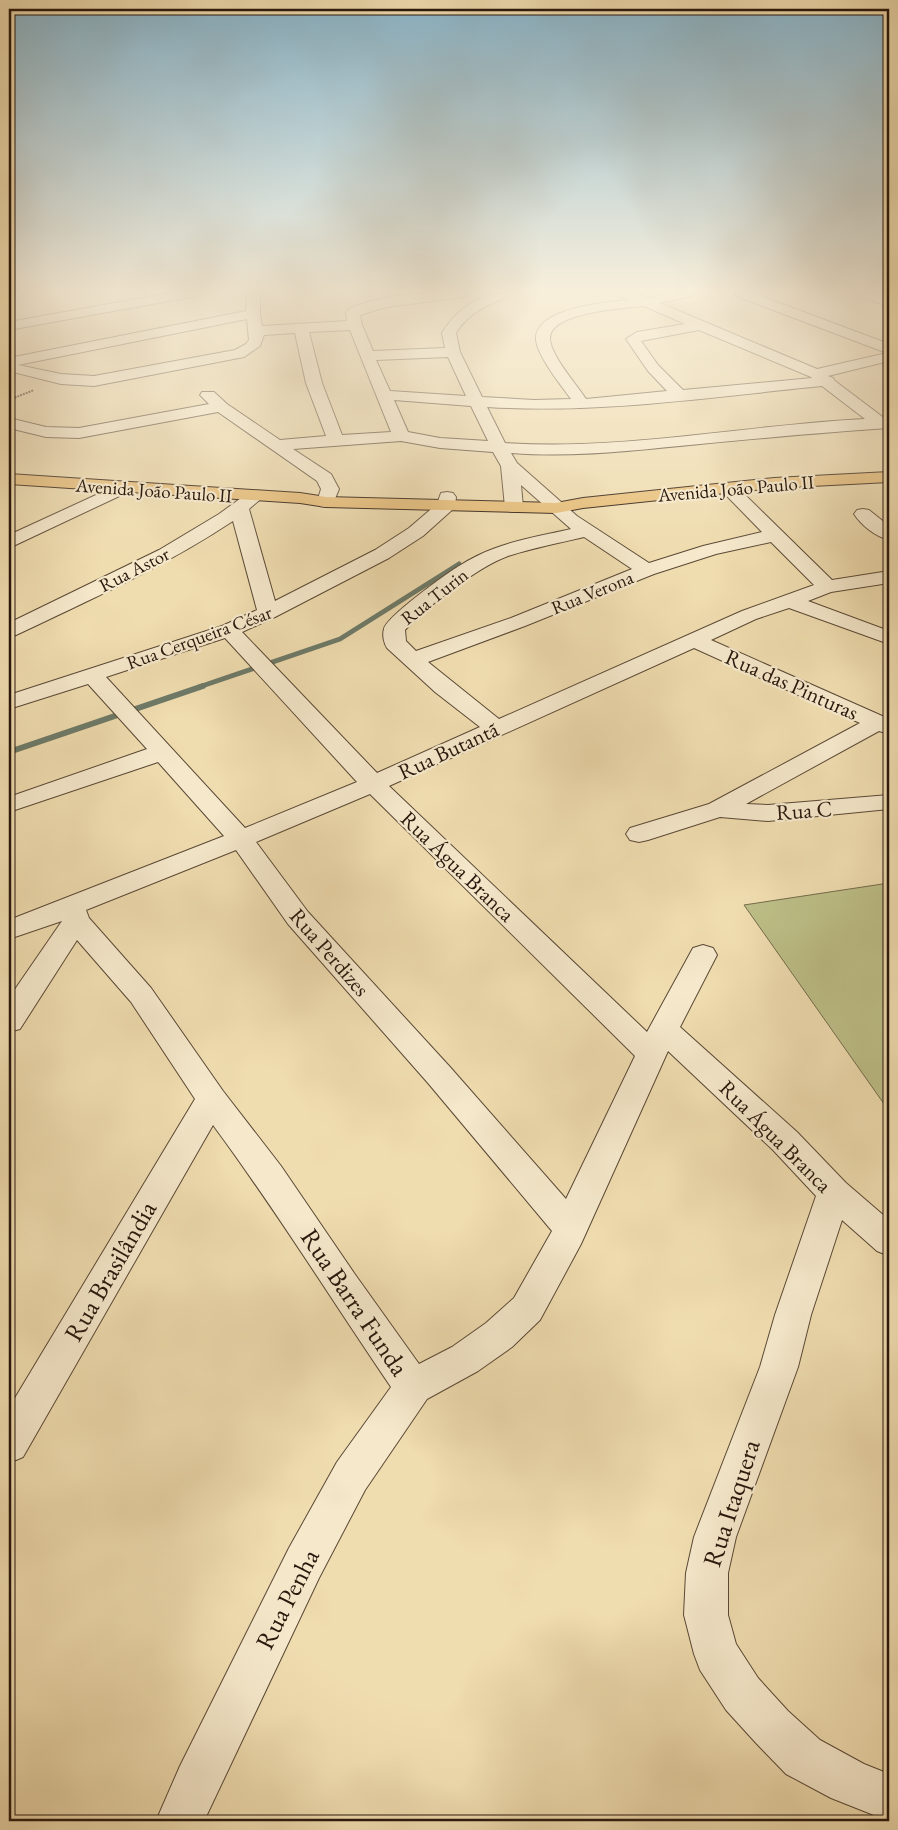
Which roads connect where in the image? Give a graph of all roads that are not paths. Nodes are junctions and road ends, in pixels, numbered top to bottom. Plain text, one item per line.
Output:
1 (58, 378) edge
2 (111, 378) edge
3 (313, 378) edge
4 (377, 378) edge
5 (466, 378) edge
6 (565, 378) edge
7 (663, 378) edge
8 (819, 378) edge
9 (822, 378) edge
10 (207, 394) dead end
11 (383, 395) junction
12 (679, 395) junction
13 (478, 402) junction
14 (582, 404) junction
15 (221, 407) junction
16 (9, 423) edge
17 (884, 423) edge
18 (401, 436) junction
19 (336, 441) junction
20 (277, 446) junction
21 (499, 448) junction
22 (510, 466) junction
23 (889, 477) edge
24 (9, 479) edge
25 (122, 488) junction
26 (728, 488) junction
27 (328, 498) junction
28 (447, 502) junction
29 (246, 503) junction
30 (514, 503) junction
31 (552, 504) junction
32 (863, 514) dead end
33 (586, 531) junction
34 (889, 534) edge
35 (775, 535) junction
36 (9, 542) edge
37 (647, 570) junction
38 (889, 577) edge
39 (827, 587) junction
40 (787, 600) junction
41 (268, 613) junction
42 (229, 630) junction
43 (9, 631) edge
44 (889, 638) edge
45 (694, 640) junction
46 (413, 660) junction
47 (92, 675) junction
48 (9, 702) edge
49 (884, 724) edge
50 (496, 728) junction
51 (162, 752) junction
52 (374, 784) junction
53 (889, 802) edge
54 (9, 805) edge
55 (718, 808) junction
56 (639, 834) dead end
57 (241, 839) junction
58 (73, 914) junction
59 (9, 930) edge
60 (703, 955) dead end
61 (9, 1020) edge
62 (657, 1041) junction
63 (212, 1099) junction
64 (834, 1194) junction
65 (570, 1228) junction
66 (889, 1241) edge
67 (413, 1387) junction
68 (9, 1444) edge
69 (889, 1798) edge
70 (180, 1821) edge

1 - 2 street
3 - 19 street
4 - 11 street
5 - 13 street
6 - 14 street
7 - 12 street
8 - 12 street
9 - 17 street
10 - 15 street
11 - 13 street
11 - 18 street
12 - 14 street
13 - 14 street
13 - 21 street
15 - 16 street
15 - 20 street
17 - 21 street
18 - 19 street
18 - 21 street
19 - 20 street
20 - 27 street
21 - 22 street
22 - 30 street
22 - 31 street
23 - 26 main road, Avenida João Paulo II
24 - 25 main road, Avenida João Paulo II
25 - 29 main road, Avenida João Paulo II
25 - 36 street
26 - 31 main road, Avenida João Paulo II
26 - 35 street
27 - 28 main road, Avenida João Paulo II
27 - 29 main road, Avenida João Paulo II
28 - 30 main road, Avenida João Paulo II
28 - 41 street, Rua Cerqueira César
29 - 41 street
29 - 43 street, Rua Astor
30 - 31 main road, Avenida João Paulo II
31 - 33 street
32 - 34 street
33 - 37 street
33 - 46 street, Rua Turin
35 - 37 street, Rua Verona
35 - 39 street
37 - 46 street, Rua Verona
38 - 39 street, Rua Butantã
39 - 40 street, Rua Butantã
40 - 44 street
40 - 45 street, Rua Butantã
41 - 42 street, Rua Cerqueira César
42 - 47 street, Rua Cerqueira César
42 - 52 street, Rua Água Branca
45 - 49 street, Rua das Pinturas
45 - 50 street, Rua Butantã
46 - 50 street, Rua Turin
47 - 48 street, Rua Cerqueira César
47 - 51 street, Rua Perdizes
49 - 55 street
50 - 52 street, Rua Butantã
51 - 54 street
51 - 57 street, Rua Perdizes
52 - 57 street, Rua Butantã
52 - 62 street, Rua Água Branca
53 - 55 street, Rua C
55 - 56 street
57 - 58 street, Rua Butantã
57 - 65 street, Rua Perdizes
58 - 59 street, Rua Butantã
58 - 61 street
58 - 63 street, Rua Barra Funda
60 - 62 street, Rua Barra Funda
62 - 64 street, Rua Água Branca
62 - 65 street, Rua Barra Funda
63 - 67 street, Rua Barra Funda
63 - 68 street, Rua Brasilândia
64 - 66 street, Rua Água Branca
64 - 69 street, Rua Itaquera
65 - 67 street, Rua Barra Funda
67 - 70 street, Rua Penha

